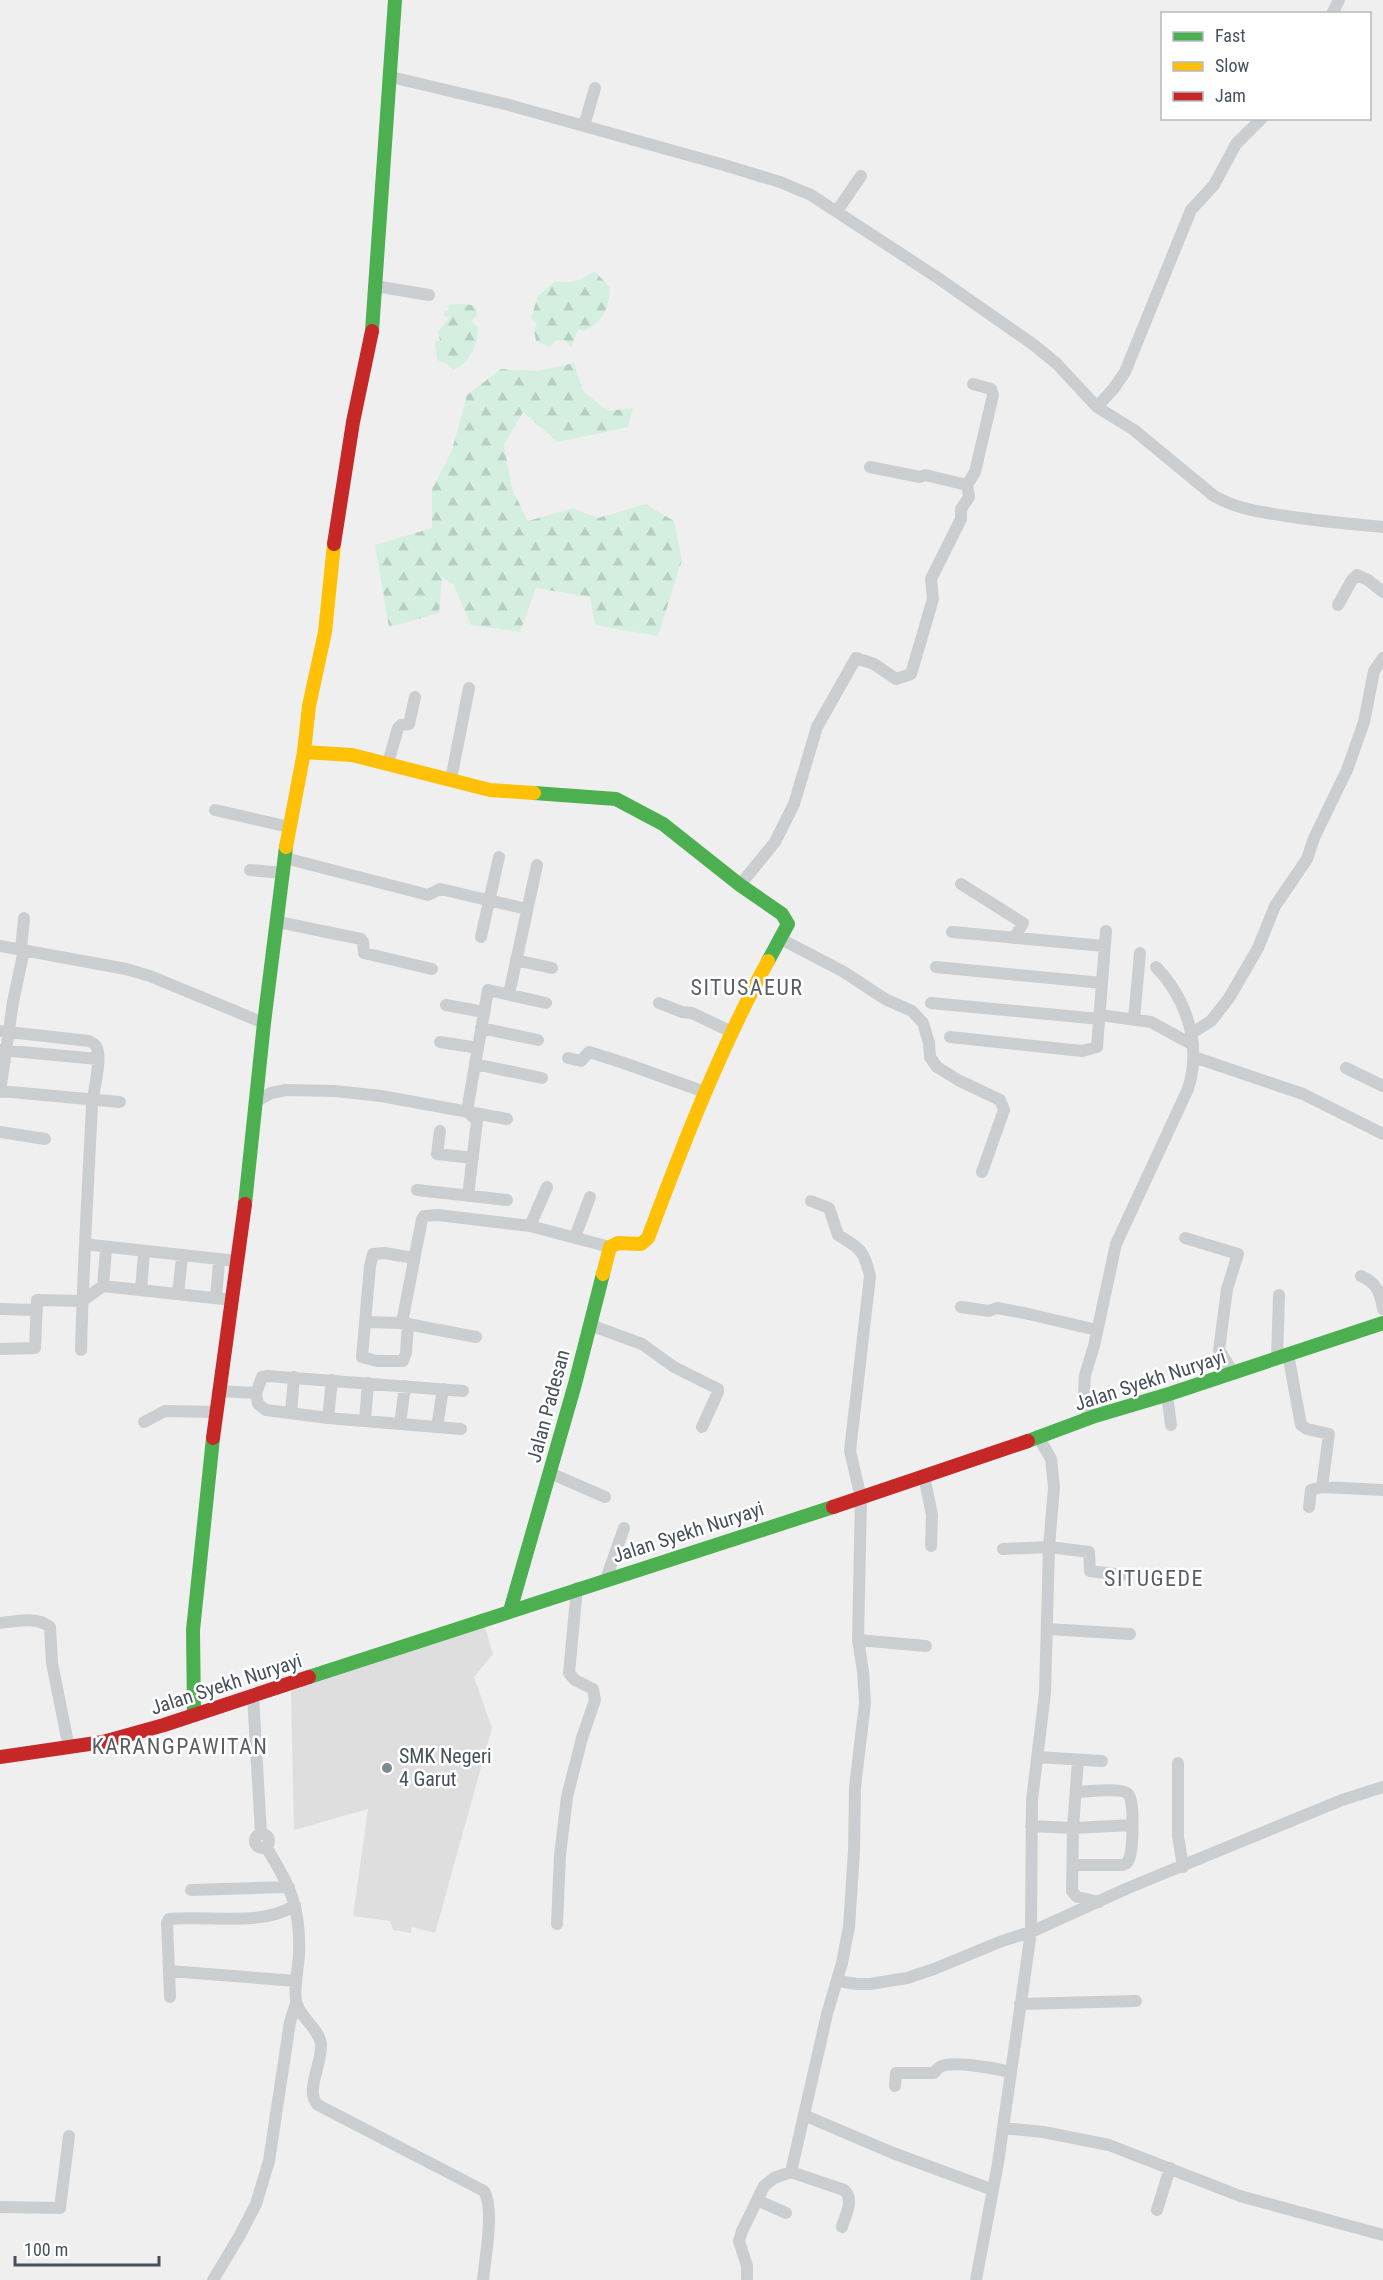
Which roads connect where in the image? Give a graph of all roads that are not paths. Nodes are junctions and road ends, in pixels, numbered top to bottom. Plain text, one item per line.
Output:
1 (394, 0) edge
2 (391, 77) junction
3 (595, 88) dead end
4 (1260, 120) edge
5 (584, 126) junction
6 (861, 176) dead end
7 (837, 211) junction
8 (375, 286) junction
9 (429, 295) dead end
10 (973, 384) dead end
11 (1097, 407) junction
12 (870, 467) dead end
13 (967, 485) junction
14 (1383, 527) edge
15 (1383, 592) edge
16 (1338, 605) dead end
17 (1383, 658) edge
18 (469, 688) dead end
19 (415, 697) dead end
20 (304, 752) junction
21 (388, 763) junction
22 (451, 779) junction
23 (215, 810) dead end
24 (289, 827) junction
25 (499, 856) dead end
26 (285, 858) junction
27 (537, 865) dead end
28 (250, 870) dead end
29 (284, 873) junction
30 (740, 885) junction
31 (961, 885) dead end
32 (490, 900) junction
33 (527, 909) junction
34 (24, 918) dead end
35 (278, 922) junction
36 (1106, 931) dead end
37 (952, 932) dead end
38 (482, 937) dead end
39 (1014, 938) junction
40 (781, 939) junction
41 (1104, 945) junction
42 (0, 946) edge
43 (22, 950) junction
44 (1140, 953) dead end
45 (516, 960) junction
46 (936, 967) dead end
47 (552, 968) dead end
48 (1156, 968) dead end
49 (432, 969) dead end
50 (1102, 983) junction
51 (509, 994) junction
52 (546, 1003) dead end
53 (659, 1003) dead end
54 (931, 1003) dead end
55 (446, 1005) dead end
56 (484, 1012) junction
57 (1100, 1017) junction
58 (1134, 1019) junction
59 (264, 1023) junction
60 (481, 1028) junction
61 (4, 1031) edge
62 (732, 1032) junction
63 (950, 1037) dead end
64 (538, 1040) dead end
65 (440, 1042) dead end
66 (1193, 1045) junction
67 (478, 1048) junction
68 (2, 1050) edge
69 (568, 1058) dead end
70 (98, 1059) junction
71 (475, 1064) junction
72 (1346, 1068) dead end
73 (542, 1078) dead end
74 (1383, 1086) edge
75 (0, 1091) edge
76 (705, 1092) junction
77 (93, 1100) junction
78 (120, 1102) dead end
79 (255, 1102) junction
80 (467, 1111) junction
81 (507, 1119) dead end
82 (440, 1131) dead end
83 (0, 1132) edge
84 (1383, 1134) edge
85 (45, 1139) dead end
86 (473, 1158) junction
87 (982, 1172) dead end
88 (547, 1187) dead end
89 (417, 1190) dead end
90 (468, 1196) junction
91 (590, 1197) dead end
92 (507, 1200) dead end
93 (811, 1201) dead end
94 (530, 1226) junction
95 (574, 1237) junction
96 (1185, 1238) dead end
97 (92, 1245) dead end
98 (610, 1247) junction
99 (106, 1250) dead end
100 (144, 1253) dead end
101 (182, 1257) dead end
102 (414, 1258) junction
103 (237, 1261) junction
104 (219, 1262) dead end
105 (1361, 1276) dead end
106 (103, 1286) junction
107 (141, 1290) junction
108 (178, 1294) junction
109 (1279, 1295) dead end
110 (216, 1298) junction
111 (232, 1300) junction
112 (82, 1301) junction
113 (961, 1306) dead end
114 (1383, 1309) edge
115 (0, 1310) edge
116 (37, 1310) junction
117 (366, 1322) junction
118 (405, 1323) junction
119 (1383, 1323) edge
120 (590, 1325) junction
121 (1097, 1330) junction
122 (476, 1337) dead end
123 (0, 1349) edge
124 (81, 1350) dead end
125 (1282, 1356) junction
126 (1234, 1374) junction
127 (294, 1377) junction
128 (333, 1380) junction
129 (369, 1383) junction
130 (405, 1386) junction
131 (443, 1389) junction
132 (218, 1391) junction
133 (463, 1391) dead end
134 (256, 1393) junction
135 (1167, 1395) junction
136 (216, 1412) junction
137 (291, 1413) junction
138 (1088, 1417) junction
139 (328, 1418) junction
140 (364, 1421) junction
141 (144, 1422) dead end
142 (400, 1424) junction
143 (1171, 1425) dead end
144 (437, 1427) junction
145 (702, 1427) dead end
146 (461, 1429) dead end
147 (1038, 1436) junction
148 (550, 1473) junction
149 (924, 1476) junction
150 (1322, 1487) junction
151 (1383, 1490) edge
152 (606, 1497) dead end
153 (861, 1498) junction
154 (1309, 1507) dead end
155 (624, 1528) dead end
156 (931, 1546) dead end
157 (1049, 1547) junction
158 (1003, 1549) dead end
159 (1122, 1575) dead end
160 (606, 1578) junction
161 (578, 1588) junction
162 (510, 1611) junction
163 (0, 1623) edge
164 (1047, 1629) junction
165 (1130, 1634) dead end
166 (858, 1640) junction
167 (926, 1646) dead end
168 (253, 1695) junction
169 (194, 1715) junction
170 (69, 1748) junction
171 (0, 1757) edge
172 (1037, 1757) junction
173 (1078, 1760) junction
174 (1102, 1761) dead end
175 (1178, 1763) dead end
176 (1383, 1786) edge
177 (1076, 1792) junction
178 (1132, 1825) junction
179 (1031, 1826) junction
180 (1073, 1828) junction
181 (1073, 1865) junction
182 (1183, 1867) junction
183 (289, 1887) junction
184 (191, 1890) dead end
185 (1099, 1902) junction
186 (295, 1905) junction
187 (557, 1924) dead end
188 (1031, 1932) junction
189 (169, 1971) junction
190 (296, 1981) junction
191 (838, 1981) junction
192 (170, 1997) dead end
193 (1136, 2001) dead end
194 (296, 2002) junction
195 (1020, 2004) junction
196 (1011, 2072) junction
197 (895, 2086) dead end
198 (806, 2116) junction
199 (1003, 2128) junction
200 (69, 2136) dead end
201 (1170, 2168) junction
202 (791, 2172) junction
203 (993, 2190) junction
204 (757, 2200) junction
205 (0, 2207) edge
206 (1157, 2210) dead end
207 (786, 2213) dead end
208 (842, 2227) dead end
209 (1383, 2235) edge
210 (213, 2280) edge
211 (483, 2280) edge
212 (747, 2280) edge
213 (976, 2280) edge

1 - 2 street
2 - 5 street
2 - 8 street
3 - 5 street
4 - 11 street
5 - 7 street
6 - 7 street
7 - 11 street
8 - 9 street
8 - 20 street
10 - 13 street
11 - 14 street
12 - 13 street
13 - 30 street
15 - 16 street
17 - 66 street
18 - 22 street
19 - 21 street
20 - 21 street
20 - 24 street
21 - 22 street
22 - 30 street
23 - 24 street
24 - 26 street
25 - 32 street
26 - 29 street
26 - 32 street
27 - 33 street
28 - 29 street
29 - 35 street
30 - 40 street
31 - 39 street
32 - 33 street
32 - 38 street
33 - 45 street
34 - 43 street
35 - 49 street
35 - 59 street
36 - 41 street
37 - 39 street
39 - 41 street
40 - 62 street
40 - 87 street
41 - 50 street
42 - 43 street
43 - 59 street
43 - 61 street
44 - 58 street
45 - 47 street
45 - 51 street
46 - 50 street
48 - 66 street
50 - 57 street
51 - 52 street
51 - 56 street
53 - 62 street
54 - 57 street
55 - 56 street
56 - 60 street
57 - 58 street
57 - 63 street
58 - 66 street
59 - 79 street
60 - 64 street
60 - 67 street
61 - 68 street
61 - 70 street
62 - 76 street
65 - 67 street
66 - 84 street
66 - 121 street
67 - 71 street
68 - 70 street
68 - 75 street
69 - 76 street
70 - 77 street
71 - 73 street
71 - 80 street
72 - 74 street
75 - 77 street
76 - 98 street
77 - 78 street
77 - 112 street
79 - 80 street
79 - 103 street
80 - 81 street
80 - 86 street
82 - 86 street
83 - 85 street
86 - 90 street
88 - 94 street
89 - 90 street
90 - 92 street
91 - 95 street
93 - 153 street
94 - 95 street
94 - 102 street
95 - 98 street
96 - 126 street
97 - 103 street
98 - 120 street, Jalan Padesan
99 - 106 street
100 - 107 street
101 - 108 street
102 - 117 street
102 - 118 street
103 - 111 street
104 - 110 street
105 - 114 street
106 - 107 street
106 - 112 street
107 - 108 street
108 - 110 street
109 - 125 street
110 - 111 street
111 - 132 street
112 - 116 street
112 - 124 street
113 - 121 street
115 - 116 street
116 - 123 street
117 - 118 street
117 - 118 street
118 - 122 street
119 - 125 street, Jalan Syekh Nuryayi
120 - 145 street
120 - 148 street, Jalan Padesan
121 - 138 street
125 - 126 street, Jalan Syekh Nuryayi
125 - 150 street
126 - 135 street, Jalan Syekh Nuryayi
127 - 128 street
127 - 134 street
127 - 137 street
128 - 129 street
128 - 139 street
129 - 130 street
129 - 140 street
130 - 131 street
130 - 142 street
131 - 133 street
131 - 144 street
132 - 134 street
132 - 136 street
134 - 137 street
135 - 138 street, Jalan Syekh Nuryayi
135 - 143 street
136 - 141 street
136 - 169 street
137 - 139 street
138 - 147 street, Jalan Syekh Nuryayi
139 - 140 street
140 - 142 street
142 - 144 street
144 - 146 street
147 - 149 street, Jalan Syekh Nuryayi
147 - 157 street
148 - 152 street
148 - 162 street, Jalan Padesan
149 - 153 street, Jalan Syekh Nuryayi
149 - 156 street
150 - 151 street
150 - 154 street
153 - 160 street, Jalan Syekh Nuryayi
153 - 166 street
155 - 160 street
157 - 158 street
157 - 159 street
157 - 164 street
160 - 161 street, Jalan Syekh Nuryayi
161 - 162 street, Jalan Syekh Nuryayi
161 - 187 street
162 - 168 street, Jalan Syekh Nuryayi
163 - 170 street
164 - 165 street
164 - 172 street
166 - 167 street
166 - 191 street
168 - 169 street, Jalan Syekh Nuryayi
168 - 183 street
169 - 170 street, Jalan Syekh Nuryayi
170 - 171 street, Jalan Syekh Nuryayi
172 - 173 street
172 - 179 street
173 - 174 street
173 - 177 street
175 - 182 street
176 - 182 street
177 - 178 street
177 - 180 street
178 - 180 street
178 - 181 street
179 - 180 street
179 - 188 street
180 - 181 street
181 - 185 street
182 - 185 street
183 - 184 street
183 - 186 street
185 - 188 street
186 - 189 street
186 - 190 street
188 - 191 street
188 - 195 street
189 - 190 street
189 - 192 street
190 - 194 street
191 - 198 street
193 - 195 street
194 - 210 street
194 - 211 street
195 - 196 street
196 - 197 street
196 - 199 street
198 - 202 street
198 - 203 street
199 - 201 street
199 - 203 street
200 - 205 street
201 - 206 street
201 - 209 street
202 - 204 street
202 - 208 street
203 - 213 street
204 - 207 street
204 - 212 street

